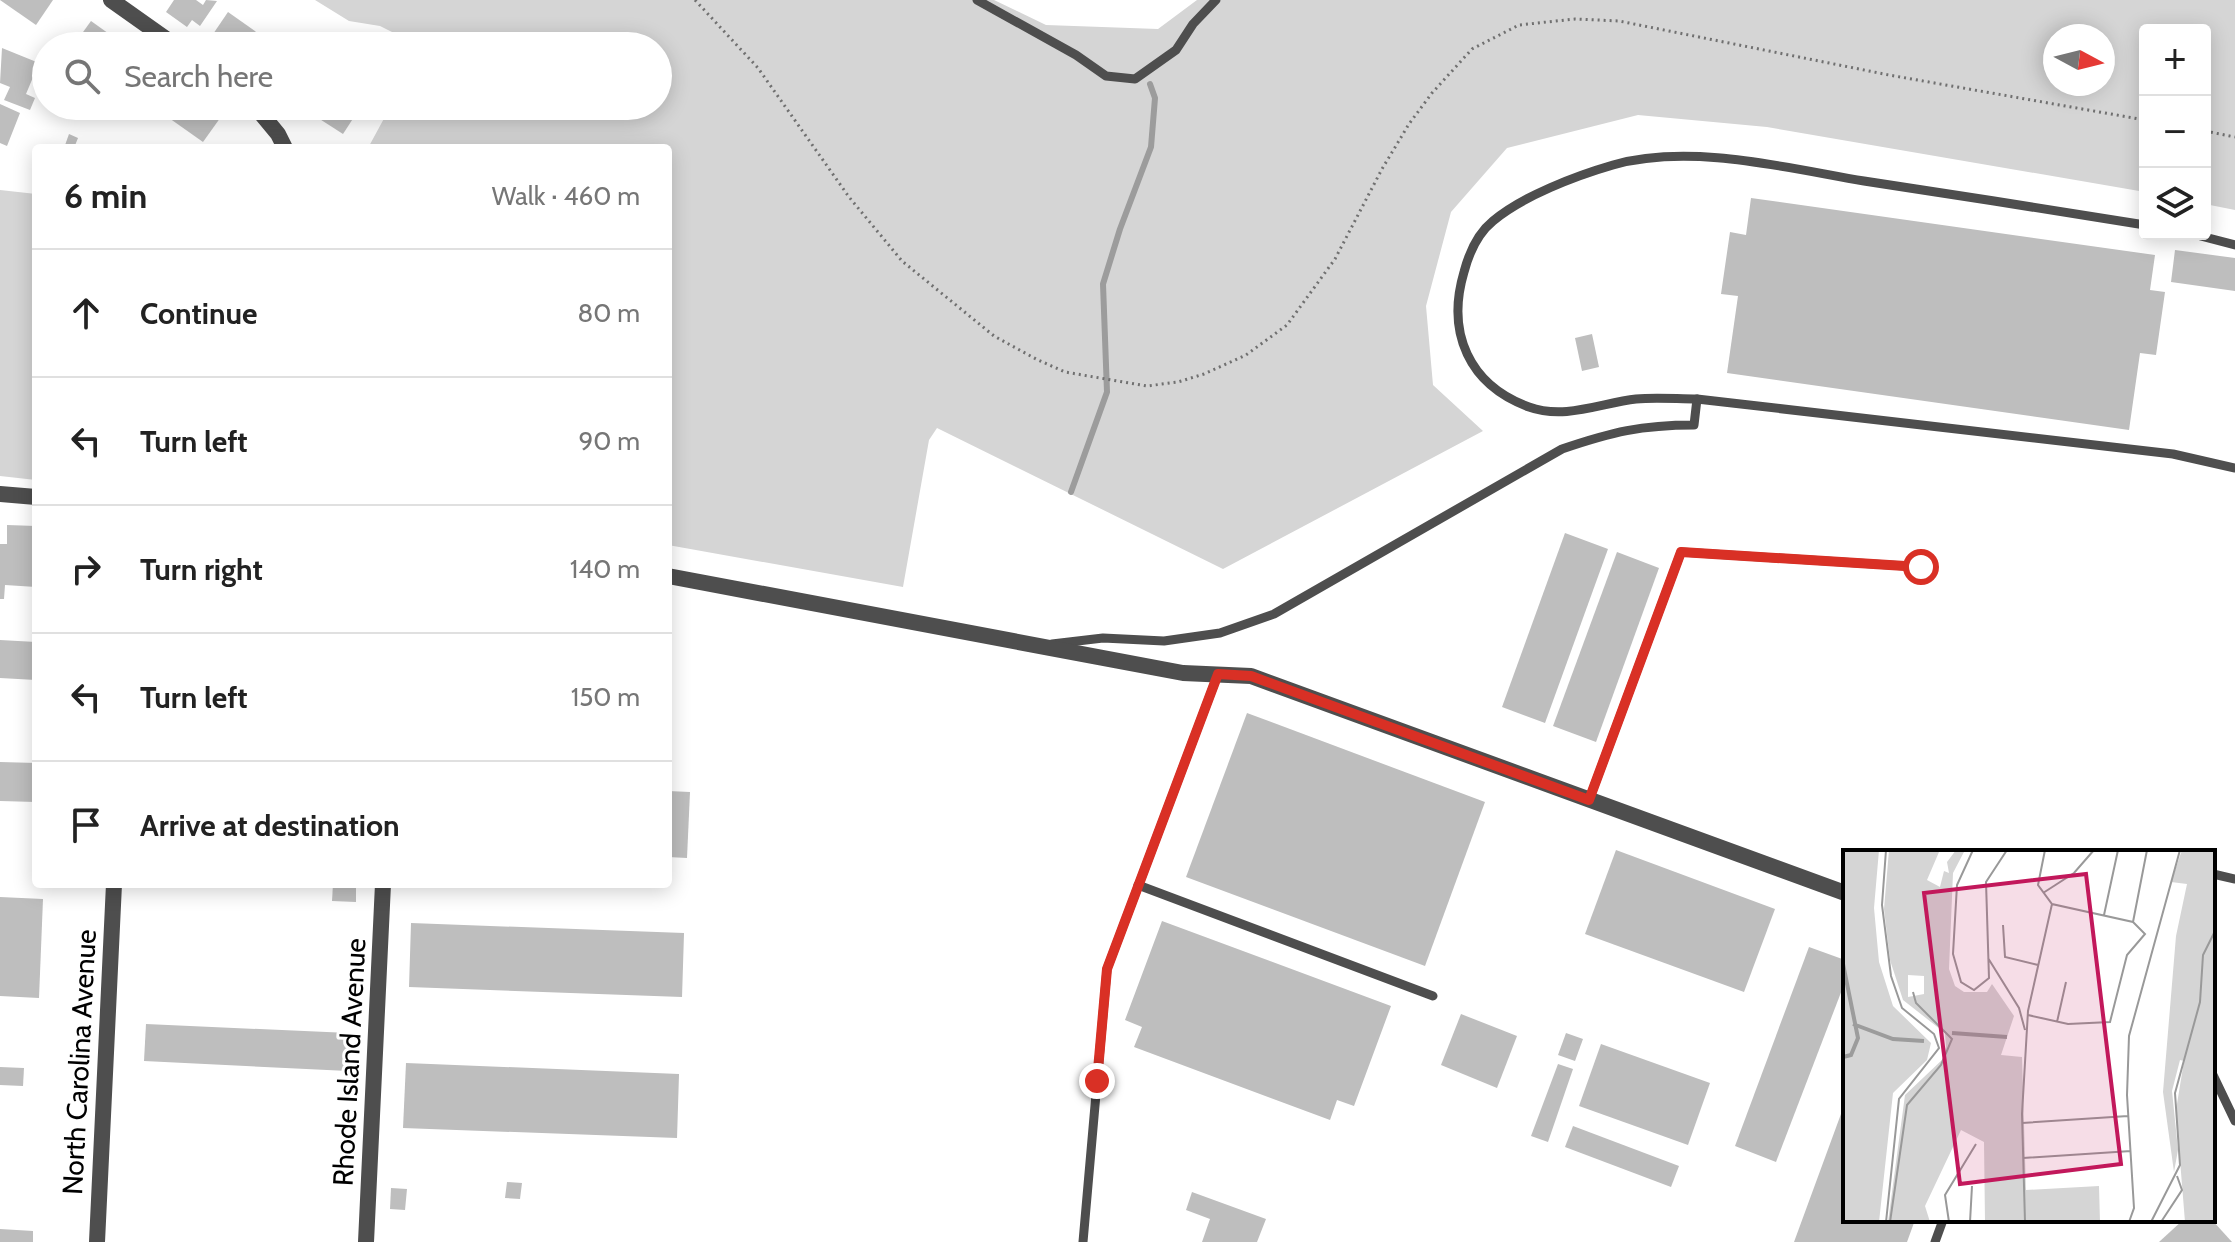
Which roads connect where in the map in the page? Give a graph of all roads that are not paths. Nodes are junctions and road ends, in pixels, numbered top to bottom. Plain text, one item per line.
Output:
1 (111, 0) edge
2 (977, 0) edge
3 (1216, 0) edge
4 (156, 32) edge
5 (275, 120) edge
6 (284, 144) edge
7 (2139, 224) edge
8 (2211, 239) edge
9 (2235, 245) edge
10 (1697, 399) junction
11 (2235, 468) edge
12 (0, 494) edge
13 (32, 497) edge
14 (1921, 567) dead end
15 (672, 577) edge
16 (1035, 646) junction
17 (1218, 674) junction
18 (1589, 800) junction
19 (2215, 874) edge
20 (2235, 879) edge
21 (1138, 885) junction
22 (114, 888) edge
23 (383, 888) edge
24 (1843, 892) edge
25 (1433, 996) dead end
26 (2215, 1079) edge
27 (2235, 1121) edge
28 (1942, 1222) edge
29 (97, 1242) edge
30 (366, 1242) edge
31 (1083, 1242) edge
32 (1935, 1242) edge

1 - 4 street
2 - 3 lane
5 - 6 street
7 - 10 lane
8 - 9 lane
10 - 11 lane
10 - 16 lane
12 - 13 street
14 - 18 lane
15 - 16 street
16 - 17 street
17 - 18 street
17 - 21 lane
18 - 24 street
19 - 20 lane
21 - 25 lane
21 - 31 lane
22 - 29 street, North Carolina Avenue
23 - 30 street, Rhode Island Avenue
26 - 27 lane
28 - 32 lane

